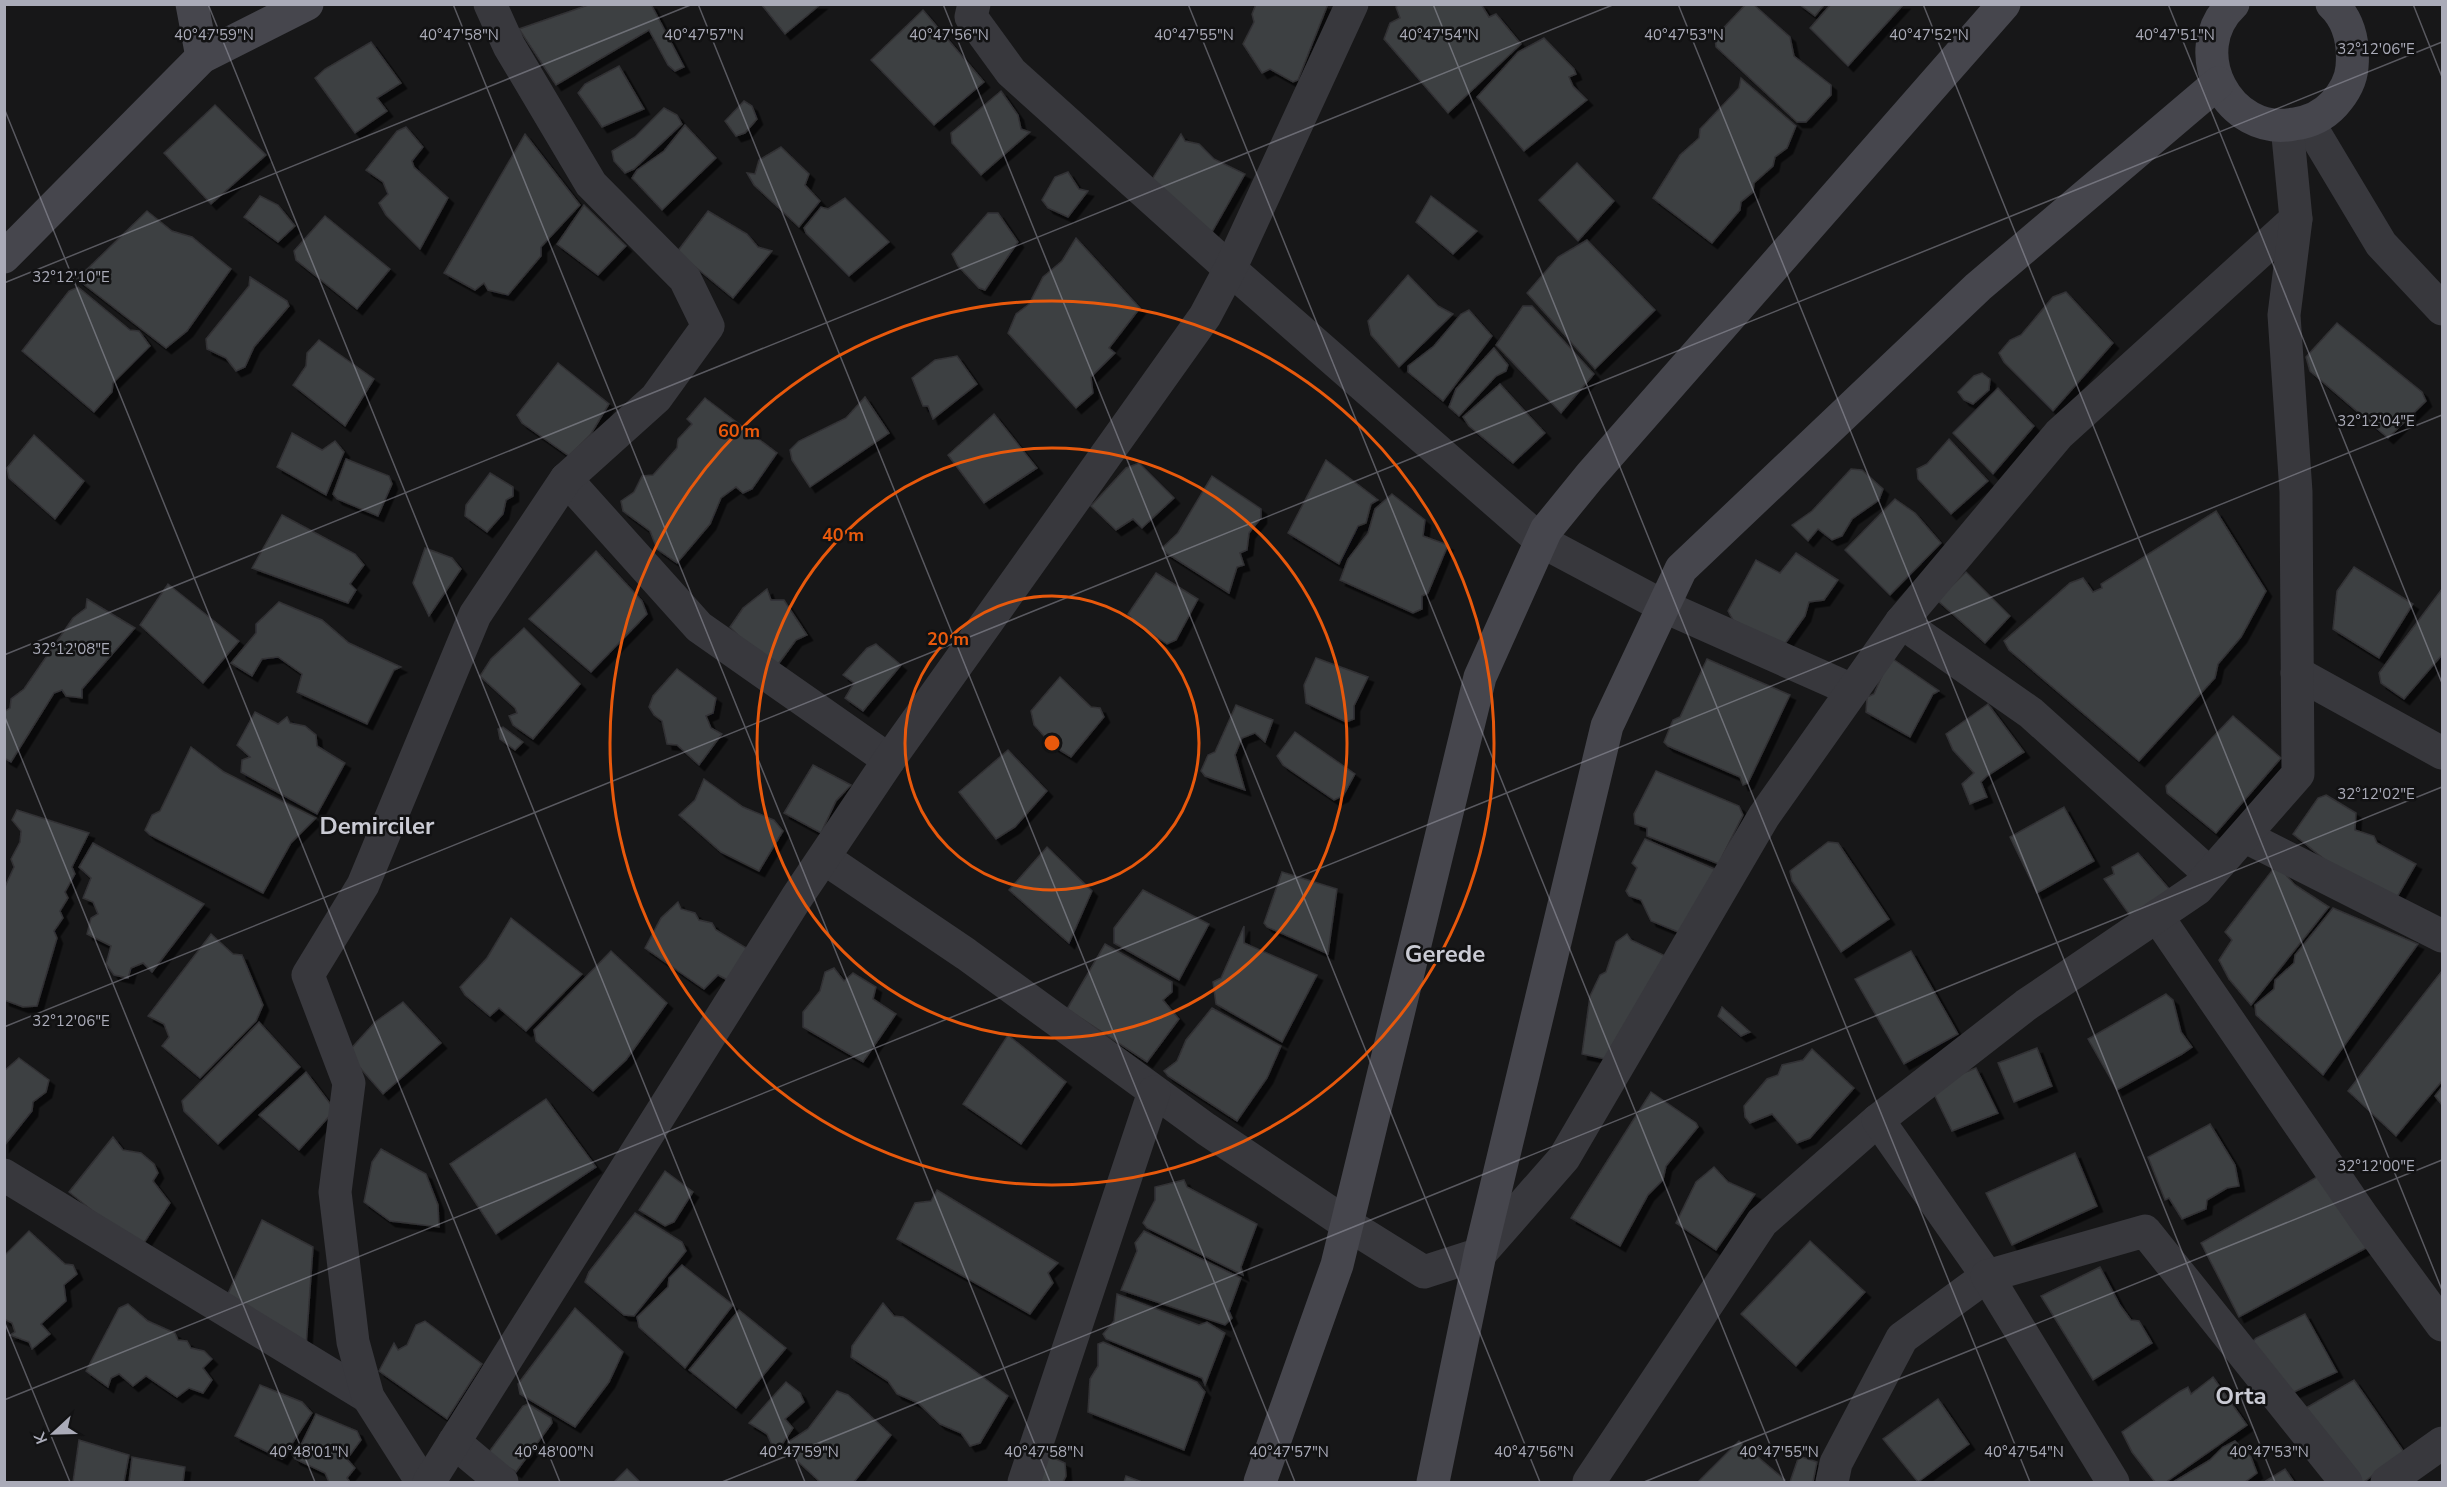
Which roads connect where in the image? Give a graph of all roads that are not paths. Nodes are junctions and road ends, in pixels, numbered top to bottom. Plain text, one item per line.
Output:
1 (192, 4) edge
2 (307, 4) edge
3 (490, 4) edge
4 (975, 4) edge
5 (1352, 4) edge
6 (2004, 4) edge
7 (2337, 6) edge
8 (2216, 12) edge
9 (202, 57) junction
10 (2218, 83) junction
11 (2298, 124) junction
12 (2296, 219) junction
13 (4, 257) edge
14 (1230, 269) junction
15 (2442, 309) edge
16 (566, 479) junction
17 (1541, 541) junction
18 (1663, 606) junction
19 (1901, 622) junction
20 (2297, 673) junction
21 (1852, 690) junction
22 (2442, 753) edge
23 (889, 760) junction
24 (2244, 836) junction
25 (824, 858) junction
26 (2210, 874) junction
27 (2157, 916) junction
28 (2442, 936) edge
29 (1154, 1092) junction
30 (1878, 1120) junction
31 (4, 1175) edge
32 (1347, 1224) junction
33 (1480, 1254) junction
34 (1987, 1276) junction
35 (2442, 1325) edge
36 (368, 1397) junction
37 (454, 1442) junction
38 (2442, 1443) edge
39 (422, 1482) edge
40 (429, 1482) edge
41 (502, 1482) edge
42 (1023, 1482) edge
43 (1260, 1482) edge
44 (1433, 1482) edge
45 (1589, 1482) edge
46 (1832, 1482) edge
47 (2113, 1482) edge
48 (2346, 1482) edge
49 (2387, 1482) edge

1 - 9 street
2 - 9 street
3 - 16 street
4 - 14 street
5 - 14 street
6 - 17 street
7 - 11 street
8 - 10 street
9 - 13 street
10 - 11 street
10 - 18 street
11 - 12 street
11 - 15 street
12 - 19 street
12 - 20 street
14 - 17 street
14 - 23 street
16 - 23 street
16 - 36 street
17 - 18 street
17 - 32 street
18 - 21 street
18 - 33 street
19 - 21 street
19 - 26 street
20 - 22 street
20 - 24 street
21 - 33 street
23 - 25 street
24 - 26 street
24 - 28 street
25 - 29 street
25 - 37 street
26 - 27 street
27 - 30 street
27 - 35 street
29 - 32 street
29 - 42 street
30 - 34 street
30 - 45 street
31 - 36 street
32 - 33 street
32 - 43 street
33 - 44 street
34 - 46 street
34 - 47 street
34 - 48 street
36 - 39 street
37 - 40 street
37 - 41 street
38 - 49 street

